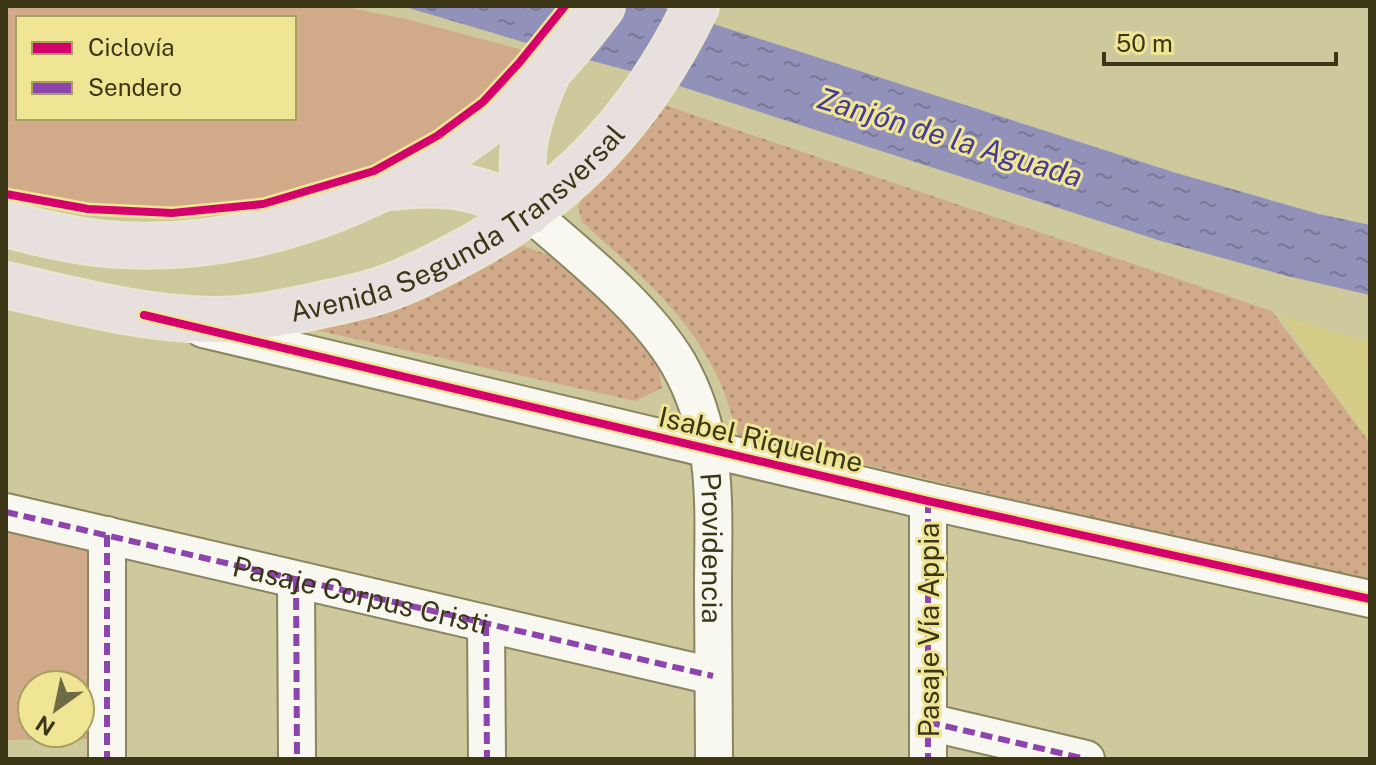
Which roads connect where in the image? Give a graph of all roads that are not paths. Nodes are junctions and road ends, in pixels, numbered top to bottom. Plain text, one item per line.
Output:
1 (602, 6) edge
2 (696, 6) edge
3 (551, 67) junction
4 (380, 189) junction
5 (529, 212) junction
6 (6, 224) edge
7 (6, 285) edge
8 (144, 315) junction
9 (710, 449) junction
10 (928, 501) junction
11 (6, 512) edge
12 (107, 535) junction
13 (296, 580) junction
14 (1370, 599) edge
15 (486, 624) junction
16 (713, 676) junction
17 (928, 722) junction
18 (107, 759) edge
19 (297, 759) edge
20 (487, 759) edge
21 (714, 759) edge
22 (928, 759) edge
23 (1086, 759) edge

1 - 3 main road, Avenida Segunda Transversal
2 - 5 main road, Avenida Segunda Transversal
3 - 4 main road, Avenida Segunda Transversal
3 - 5 main road
4 - 5 main road
4 - 6 main road, Avenida Segunda Transversal
5 - 8 main road, Avenida Segunda Transversal
5 - 9 street, Providencia
7 - 8 main road, Isabel Riquelme
8 - 9 street, Isabel Riquelme
9 - 10 street, Isabel Riquelme
9 - 16 street, Providencia
10 - 14 street, Isabel Riquelme
10 - 17 street, Pasaje Vía Appia
11 - 12 street, Pasaje Corpus Cristi
12 - 13 street, Pasaje Corpus Cristi
12 - 18 street
13 - 15 street, Pasaje Corpus Cristi
13 - 19 street
15 - 16 street, Pasaje Corpus Cristi
15 - 20 street
16 - 21 street, Providencia
17 - 22 street, Pasaje Vía Appia
17 - 23 street

